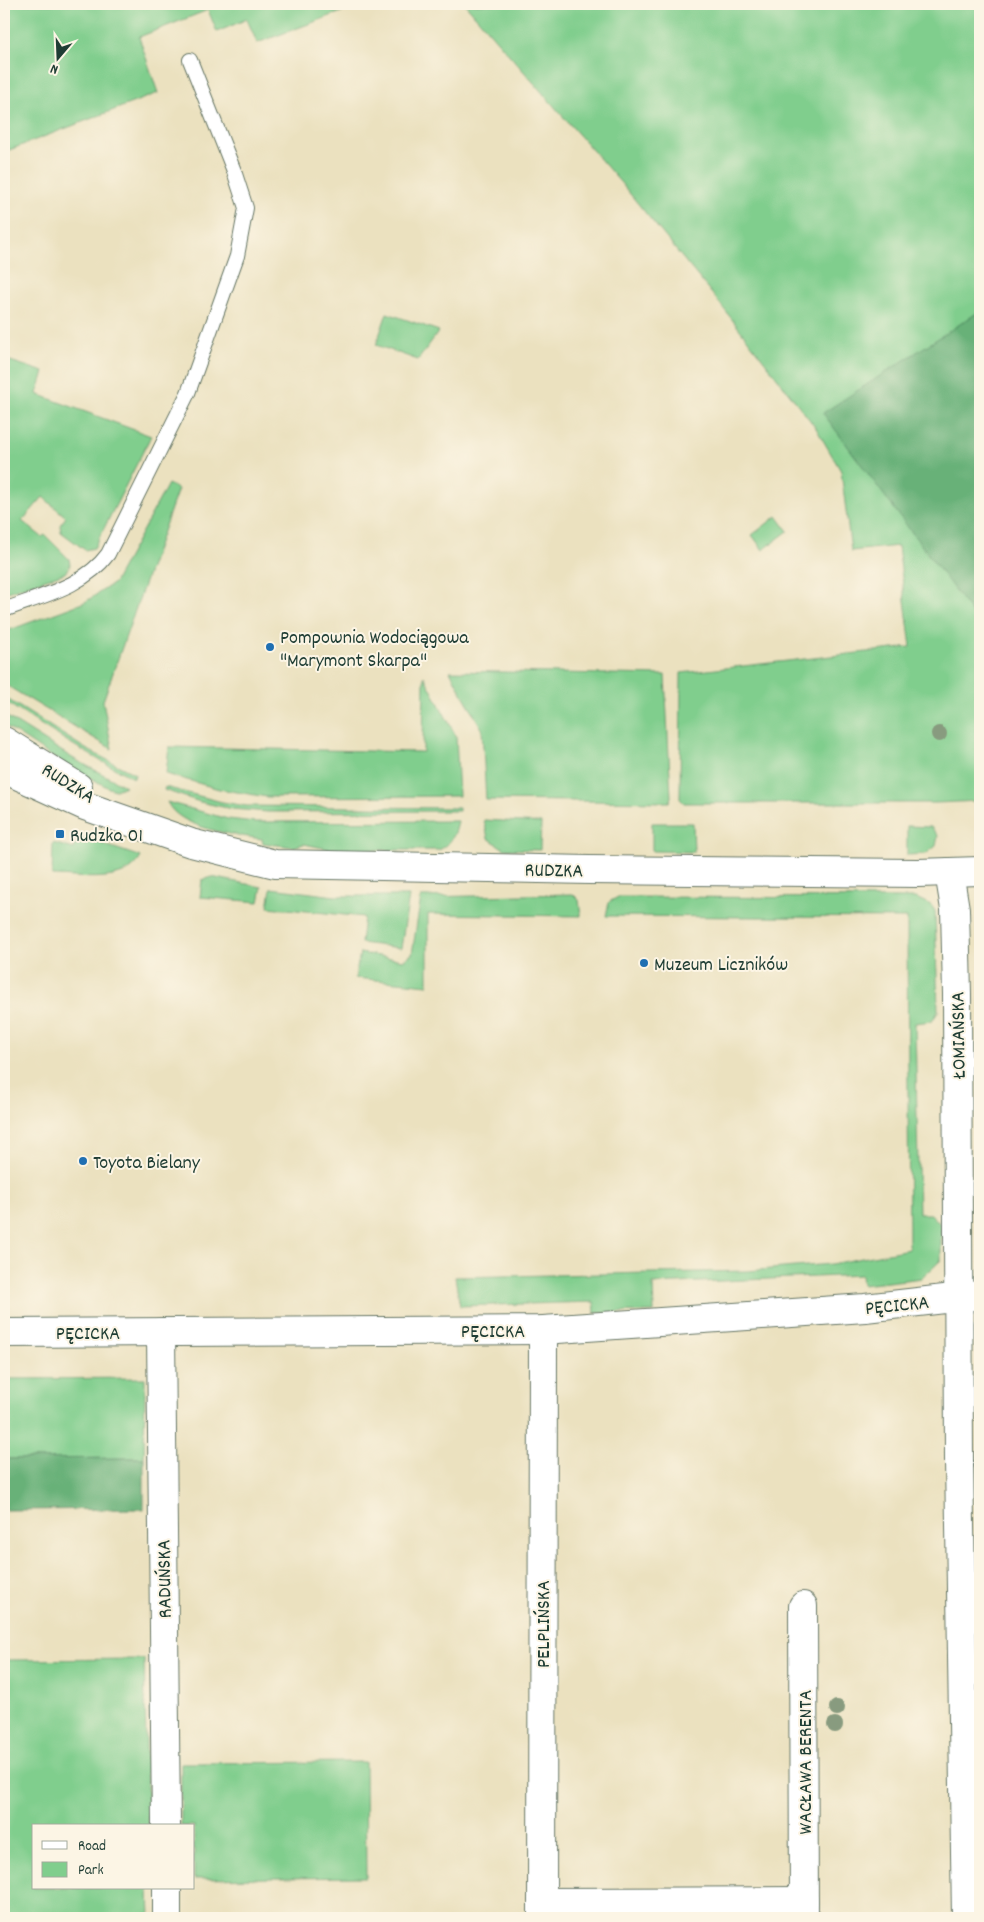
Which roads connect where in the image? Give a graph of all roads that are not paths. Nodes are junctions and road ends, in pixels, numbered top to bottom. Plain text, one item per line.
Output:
1 (190, 60) dead end
2 (4, 610) edge
3 (4, 741) edge
4 (4, 769) edge
5 (135, 822) junction
6 (980, 871) edge
7 (949, 872) junction
8 (970, 1296) edge
9 (542, 1330) junction
10 (161, 1332) junction
11 (4, 1333) edge
12 (970, 1460) edge
13 (803, 1606) dead end
14 (166, 1824) edge
15 (167, 1890) edge
16 (542, 1910) edge
17 (804, 1910) edge
18 (167, 1918) edge
19 (966, 1918) edge

1 - 2 lane
3 - 5 street, RUDZKA
4 - 5 street, RUDZKA
5 - 7 street, RUDZKA
6 - 7 street, RUDZKA
7 - 8 street, ŁOMIAŃSKA
8 - 9 street, PĘCICKA
8 - 12 street, ŁOMIAŃSKA
9 - 10 street, PĘCICKA
9 - 16 street, PELPLIŃSKA
10 - 11 street, PĘCICKA
10 - 14 street, RADUŃSKA
12 - 19 street, ŁOMIAŃSKA
13 - 17 street, WACŁAWA BERENTA
15 - 18 street
16 - 17 street

